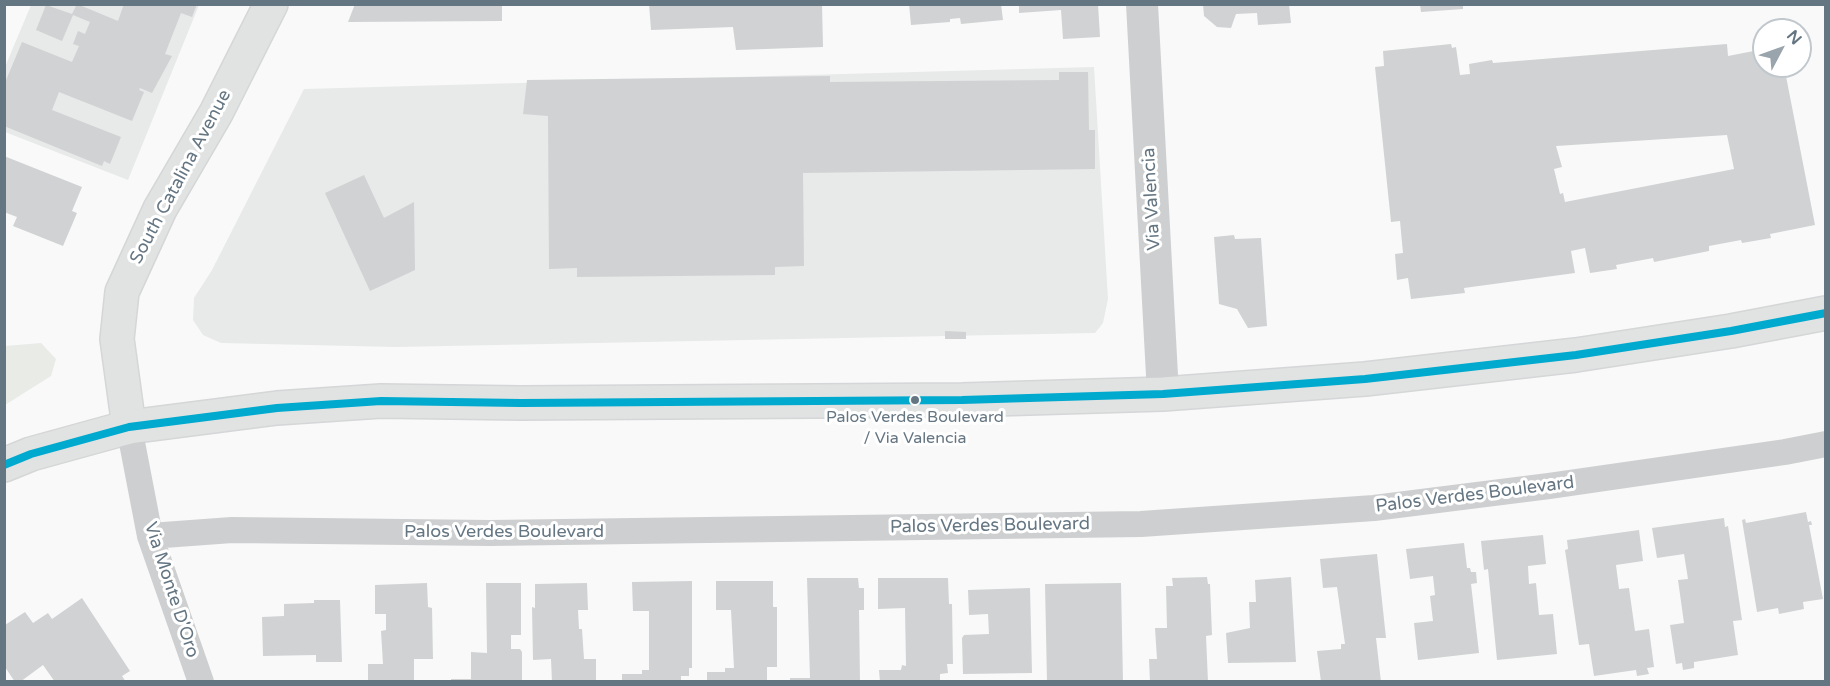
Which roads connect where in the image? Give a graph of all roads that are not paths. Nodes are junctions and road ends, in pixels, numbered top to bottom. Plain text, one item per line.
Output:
1 (271, 4) edge
2 (1142, 4) edge
3 (1826, 313) edge
4 (1163, 394) junction
5 (129, 427) junction
6 (1826, 444) edge
7 (4, 465) edge
8 (150, 536) junction
9 (201, 681) edge

1 - 5 main road, South Catalina Avenue
2 - 4 street, Via Valencia
3 - 4 main road
4 - 5 main road
5 - 7 main road
5 - 8 street, Via Monte D'Oro
6 - 8 street, Palos Verdes Boulevard
8 - 9 street, Via Monte D'Oro

